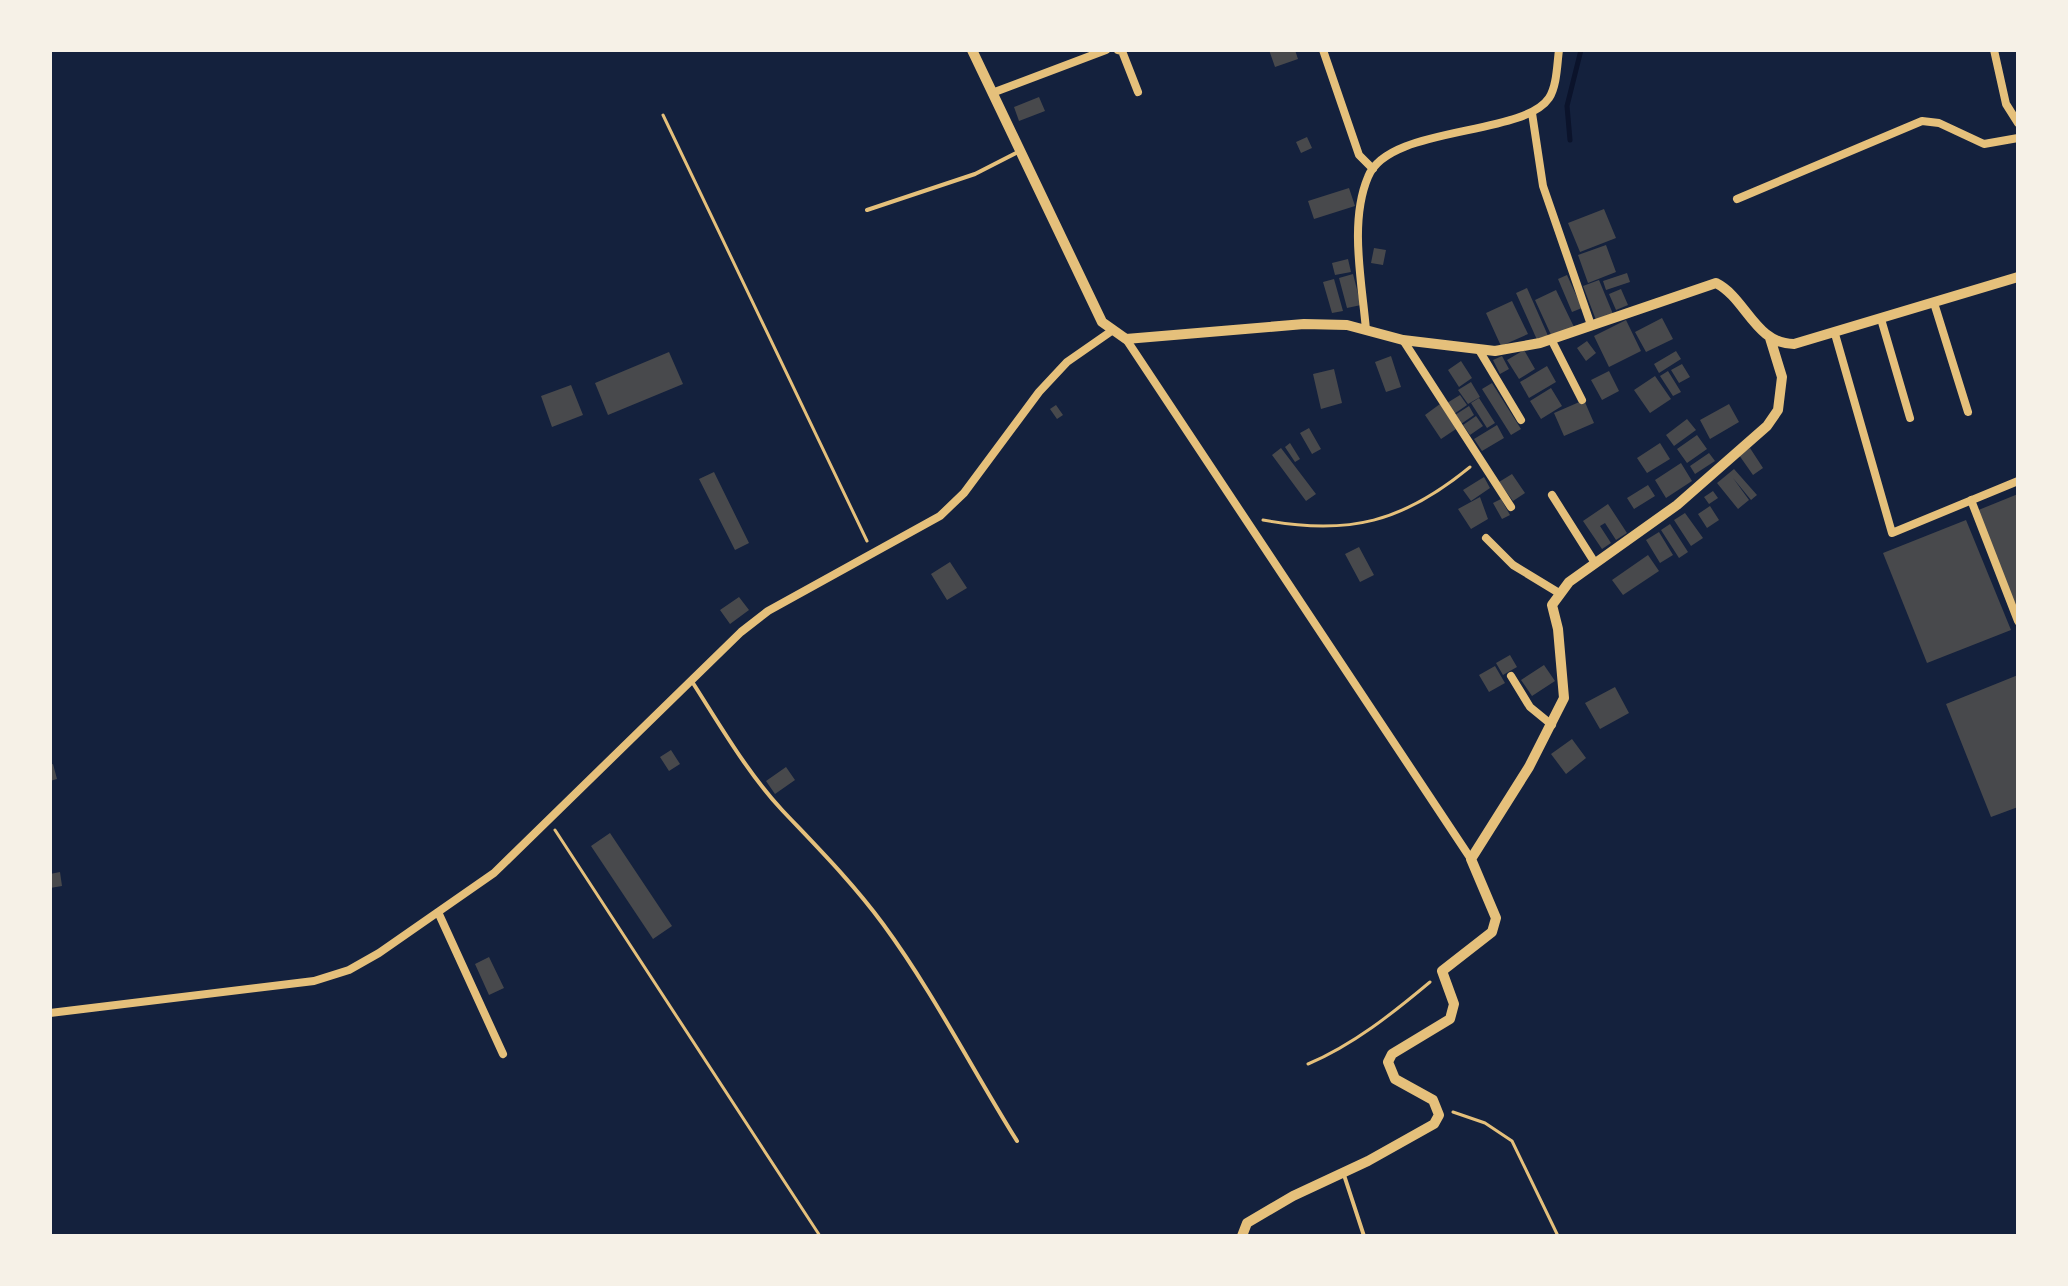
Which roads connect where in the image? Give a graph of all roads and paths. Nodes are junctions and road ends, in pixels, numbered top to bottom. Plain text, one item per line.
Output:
1 (972, 50) edge
2 (1106, 50) edge
3 (1118, 50) edge
4 (1323, 50) edge
5 (1559, 50) edge
6 (1994, 50) edge
7 (1138, 92) dead end
8 (992, 93) junction
9 (1532, 113) junction
10 (663, 115) dead end
11 (2018, 123) edge
12 (2018, 138) edge
13 (1020, 151) junction
14 (1373, 169) junction
15 (1737, 199) dead end
16 (867, 210) dead end
17 (2018, 277) edge
18 (1934, 303) junction
19 (1881, 319) junction
20 (1591, 325) junction
21 (1113, 330) junction
22 (1366, 330) junction
23 (1835, 334) junction
24 (1770, 338) junction
25 (1126, 339) junction
26 (1551, 339) junction
27 (1403, 340) junction
28 (1479, 350) junction
29 (1582, 400) dead end
30 (1968, 412) dead end
31 (1910, 418) dead end
32 (1521, 420) dead end
33 (1479, 461) junction
34 (2018, 481) edge
35 (1552, 495) dead end
36 (1971, 500) junction
37 (1511, 507) dead end
38 (1243, 516) junction
39 (1486, 538) dead end
40 (873, 553) junction
41 (1595, 563) junction
42 (1559, 593) junction
43 (2018, 621) edge
44 (1511, 676) dead end
45 (691, 680) junction
46 (1552, 725) junction
47 (548, 820) junction
48 (1471, 859) junction
49 (438, 912) junction
50 (1442, 971) junction
51 (50, 1013) edge
52 (503, 1054) dead end
53 (1308, 1064) dead end
54 (1438, 1106) junction
55 (1017, 1141) dead end
56 (1344, 1172) junction
57 (820, 1236) edge
58 (1242, 1236) edge
59 (1364, 1236) edge
60 (1558, 1236) edge

1 - 8 street
2 - 8 street
3 - 7 street
4 - 14 street
5 - 9 street
6 - 11 street
8 - 13 street
9 - 14 street
9 - 20 street
10 - 40 path
12 - 15 street
13 - 16 lane
13 - 21 street
14 - 22 street
17 - 18 street
18 - 19 street
18 - 30 street
19 - 23 street
19 - 31 street
20 - 24 street
20 - 26 street
21 - 25 street
21 - 40 street
22 - 25 street
22 - 27 street
23 - 24 street
23 - 36 street
24 - 41 street
25 - 38 street
26 - 28 street
26 - 29 street
27 - 28 street
27 - 33 street
28 - 32 street
33 - 37 street
33 - 38 path
34 - 36 street
35 - 41 street
36 - 43 street
38 - 48 street
39 - 42 street
40 - 45 street
41 - 42 street
42 - 46 street
44 - 46 street
45 - 47 street
45 - 55 lane
46 - 48 street
47 - 49 street
47 - 57 path
48 - 50 street
49 - 51 street
49 - 52 street
50 - 53 path
50 - 54 street
54 - 56 street
54 - 60 path
56 - 58 street
56 - 59 lane

